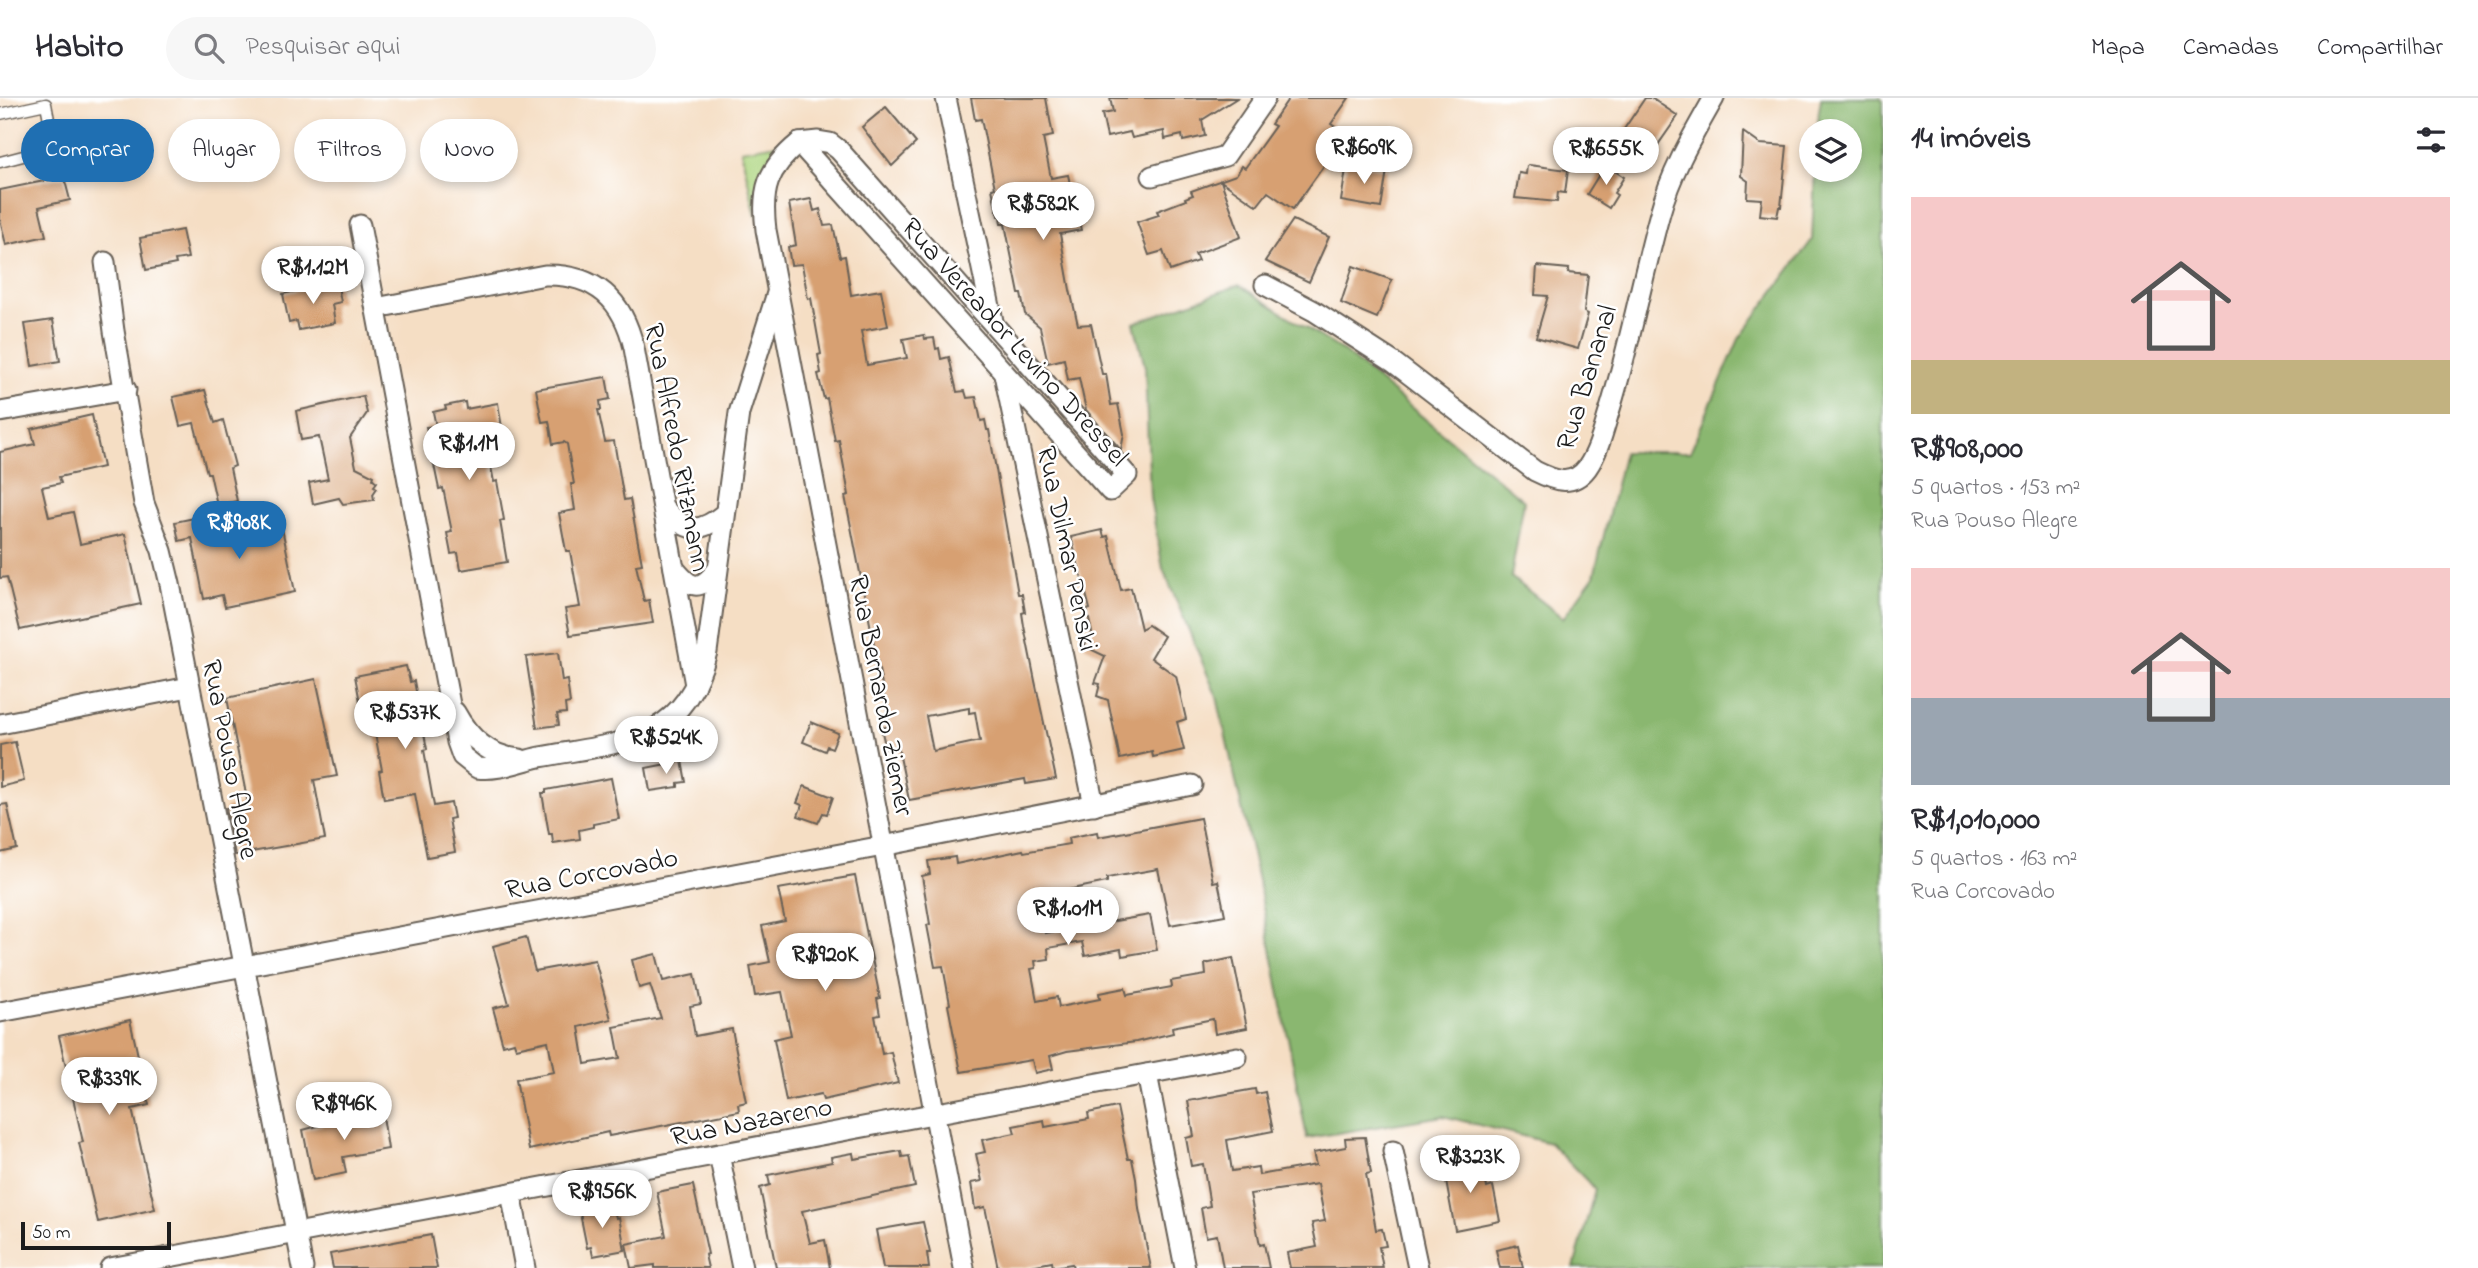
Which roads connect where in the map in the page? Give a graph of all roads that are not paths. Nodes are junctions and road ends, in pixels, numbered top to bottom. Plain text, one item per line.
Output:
1 (946, 98) edge
2 (1265, 98) edge
3 (1714, 98) edge
4 (0, 114) edge
5 (799, 143) junction
6 (0, 162) edge
7 (1152, 176) dead end
8 (360, 225) dead end
9 (105, 261) dead end
10 (1265, 285) dead end
11 (777, 293) junction
12 (376, 308) junction
13 (993, 324) junction
14 (1003, 372) junction
15 (126, 390) junction
16 (0, 412) edge
17 (663, 508) junction
18 (724, 513) junction
19 (674, 568) junction
20 (717, 570) junction
21 (189, 687) junction
22 (696, 687) junction
23 (449, 696) junction
24 (0, 724) edge
25 (491, 752) junction
26 (539, 758) junction
27 (470, 764) junction
28 (1192, 785) dead end
29 (1094, 805) junction
30 (883, 846) junction
31 (243, 965) junction
32 (0, 1012) edge
33 (1237, 1057) dead end
34 (1147, 1074) junction
35 (934, 1114) junction
36 (1393, 1150) dead end
37 (719, 1154) junction
38 (511, 1193) junction
39 (296, 1233) junction
40 (110, 1268) edge
41 (303, 1268) edge
42 (525, 1268) edge
43 (742, 1268) edge
44 (964, 1268) edge
45 (1185, 1268) edge
46 (1418, 1268) edge

1 - 13 street, Rua Dilmar Penski
2 - 7 street
3 - 10 street, Rua Bananal
4 - 6 lane
5 - 11 street, Rua Bernardo Ziemer
5 - 13 street, Rua Vereador Levino Dressel
5 - 14 street, Rua Vereador Levino Dressel
8 - 12 street
9 - 15 street, Rua Pouso Alegre
11 - 18 street
11 - 30 street, Rua Bernardo Ziemer
12 - 17 street, Rua Alfredo Ritzmann
12 - 23 street
13 - 14 street, Rua Dilmar Penski
13 - 14 street, Rua Vereador Levino Dressel
14 - 29 street, Rua Dilmar Penski
15 - 16 street
15 - 21 street, Rua Pouso Alegre
17 - 18 street
17 - 19 street, Rua Alfredo Ritzmann
18 - 20 street
19 - 20 street
19 - 22 street, Rua Alfredo Ritzmann
20 - 22 street
21 - 24 street
21 - 31 street, Rua Pouso Alegre
22 - 26 street
23 - 25 street
23 - 27 street
25 - 26 street
25 - 27 street
26 - 27 street
28 - 29 street, Rua Corcovado
29 - 30 street, Rua Corcovado
30 - 31 street, Rua Corcovado
30 - 35 street, Rua Bernardo Ziemer
31 - 32 street, Rua Corcovado
31 - 39 street, Rua Pouso Alegre
33 - 34 street, Rua Nazareno
34 - 35 street, Rua Nazareno
34 - 45 street
35 - 37 street, Rua Nazareno
35 - 44 street, Rua Bernardo Ziemer
36 - 46 street
37 - 38 street, Rua Nazareno
37 - 43 street
38 - 39 street, Rua Nazareno
38 - 42 street
39 - 40 street, Rua Nazareno
39 - 41 street, Rua Pouso Alegre

